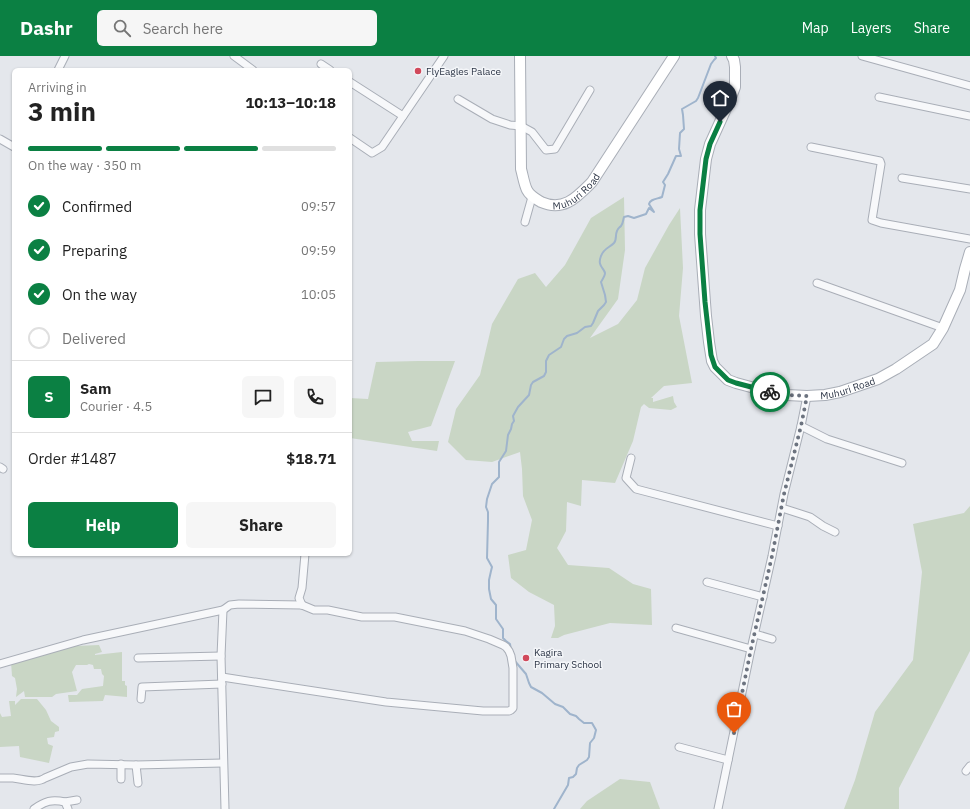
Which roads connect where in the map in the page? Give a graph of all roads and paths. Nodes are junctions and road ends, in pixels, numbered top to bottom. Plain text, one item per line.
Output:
1 (65, 56) edge
2 (234, 56) edge
3 (444, 56) edge
4 (520, 56) edge
5 (674, 56) edge
6 (732, 56) edge
7 (862, 56) edge
8 (321, 64) dead end
9 (59, 68) edge
10 (250, 68) edge
11 (327, 68) edge
12 (352, 83) edge
13 (970, 86) edge
14 (590, 90) dead end
15 (879, 97) dead end
16 (458, 99) dead end
17 (403, 116) junction
18 (970, 116) edge
19 (521, 126) junction
20 (0, 139) edge
21 (352, 139) edge
22 (12, 145) edge
23 (811, 147) dead end
24 (902, 178) dead end
25 (970, 189) edge
26 (532, 197) junction
27 (525, 222) dead end
28 (970, 239) edge
29 (970, 252) edge
30 (967, 270) edge
31 (817, 283) dead end
32 (943, 328) junction
33 (807, 396) junction
34 (801, 426) junction
35 (631, 458) dead end
36 (902, 463) dead end
37 (782, 508) junction
38 (778, 526) junction
39 (835, 532) dead end
40 (305, 556) edge
41 (707, 582) dead end
42 (763, 597) junction
43 (302, 605) junction
44 (223, 610) junction
45 (676, 628) dead end
46 (755, 634) junction
47 (772, 639) dead end
48 (751, 649) junction
49 (221, 656) junction
50 (138, 658) dead end
51 (0, 664) edge
52 (222, 680) junction
53 (141, 699) dead end
54 (679, 747) dead end
55 (728, 760) junction
56 (223, 763) junction
57 (121, 764) junction
58 (136, 765) junction
59 (0, 778) edge
60 (121, 779) dead end
61 (138, 783) dead end
62 (77, 800) dead end
63 (65, 802) junction
64 (34, 809) edge
65 (68, 809) edge
66 (225, 809) edge
67 (718, 809) edge

1 - 9 street
2 - 10 street
3 - 17 street
4 - 19 main road
5 - 26 main road, Muhuri Road
6 - 33 main road, Muhuri Road
7 - 13 street
8 - 11 street
12 - 17 street
14 - 19 street
15 - 18 street
16 - 19 street
17 - 21 street
19 - 26 main road
20 - 22 street
23 - 28 street
24 - 25 street
26 - 27 street
29 - 30 main road, Muhuri Road
30 - 32 main road, Muhuri Road
31 - 32 street
32 - 33 main road, Muhuri Road
33 - 34 street
34 - 36 street
34 - 37 street
35 - 38 street
37 - 38 street
37 - 39 street
38 - 42 street
40 - 43 street
41 - 42 street
42 - 46 street
43 - 44 street
43 - 52 street
44 - 49 street
44 - 51 street
45 - 48 street
46 - 47 street
46 - 48 street
48 - 55 street
49 - 50 street
49 - 52 street
52 - 53 street
52 - 56 street
54 - 55 street
55 - 67 street
56 - 58 street
56 - 66 street
57 - 58 street
57 - 59 street
57 - 60 street
58 - 61 street
62 - 63 street
63 - 64 street
63 - 65 street

